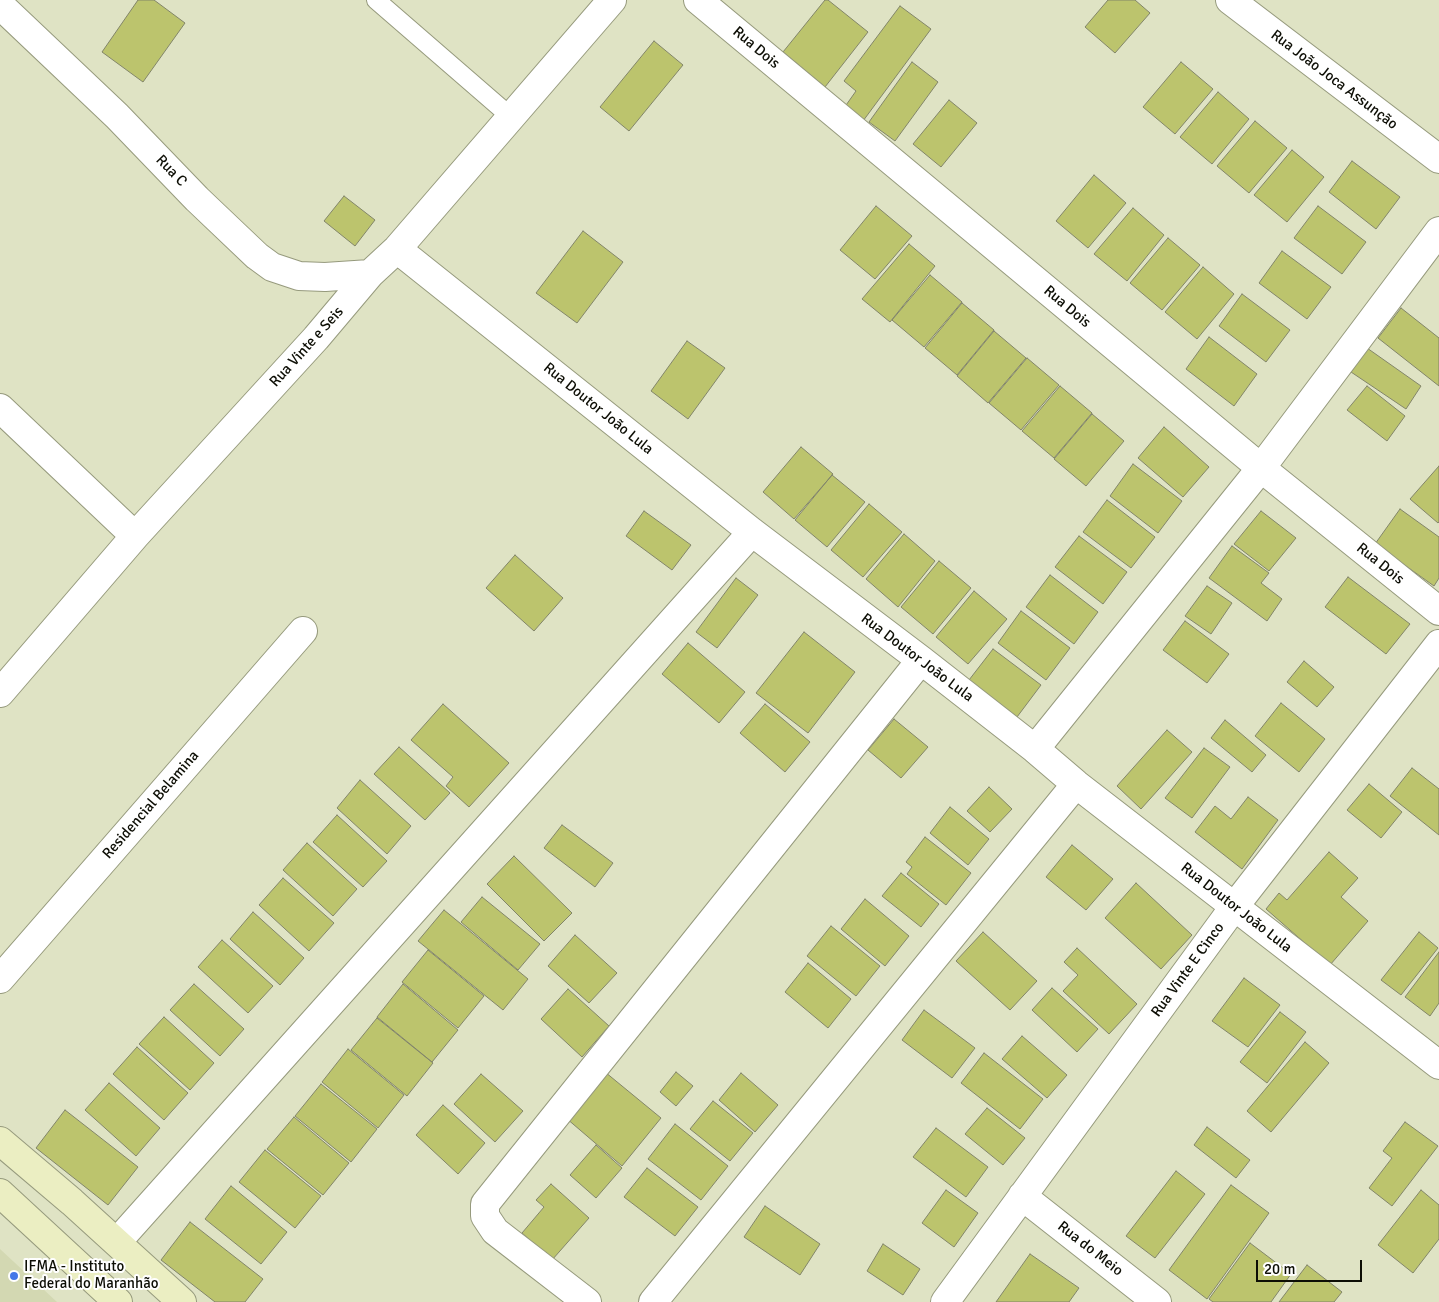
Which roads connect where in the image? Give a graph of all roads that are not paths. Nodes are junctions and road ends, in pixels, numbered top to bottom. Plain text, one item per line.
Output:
1 (376, 0) edge
2 (612, 0) edge
3 (698, 0) edge
4 (1230, 0) edge
5 (0, 5) edge
6 (511, 117) junction
7 (1439, 159) edge
8 (1439, 231) edge
9 (397, 249) junction
10 (370, 274) junction
11 (0, 408) edge
12 (1261, 468) junction
13 (752, 532) junction
14 (135, 536) junction
15 (1439, 611) edge
16 (303, 631) dead end
17 (1439, 644) edge
18 (921, 660) junction
19 (0, 693) edge
20 (1036, 749) junction
21 (1076, 784) junction
22 (1234, 907) junction
23 (0, 979) edge
24 (1439, 1065) edge
25 (0, 1141) edge
26 (0, 1193) edge
27 (1022, 1196) junction
28 (72, 1202) junction
29 (46, 1236) junction
30 (117, 1242) junction
31 (118, 1302) edge
32 (182, 1302) edge
33 (587, 1302) edge
34 (652, 1302) edge
35 (945, 1302) edge
36 (1157, 1302) edge

1 - 6 lane
2 - 6 street, Rua Vinte e Seis
3 - 12 street, Rua Dois
4 - 7 street, Rua João Joca Assunção
5 - 10 street, Rua C
6 - 9 street, Rua Vinte e Seis
8 - 12 street
9 - 10 street, Rua Vinte e Seis
9 - 13 street, Rua Doutor João Lula
10 - 14 street, Rua Vinte e Seis
11 - 14 street
12 - 15 street, Rua Dois
12 - 20 street
13 - 18 street, Rua Doutor João Lula
13 - 30 street
14 - 19 street, Rua Vinte e Seis
16 - 23 street, Residencial Belamina
17 - 22 street, Rua Vinte E Cinco
18 - 20 street, Rua Doutor João Lula
18 - 33 street
20 - 21 street, Rua Doutor João Lula
21 - 22 street, Rua Doutor João Lula
21 - 34 street
22 - 24 street, Rua Doutor João Lula
22 - 27 street, Rua Vinte E Cinco
25 - 28 main road
26 - 29 main road
27 - 35 street, Rua Vinte E Cinco
27 - 36 street, Rua do Meio
28 - 29 main road
28 - 30 main road
29 - 31 main road
30 - 32 main road

